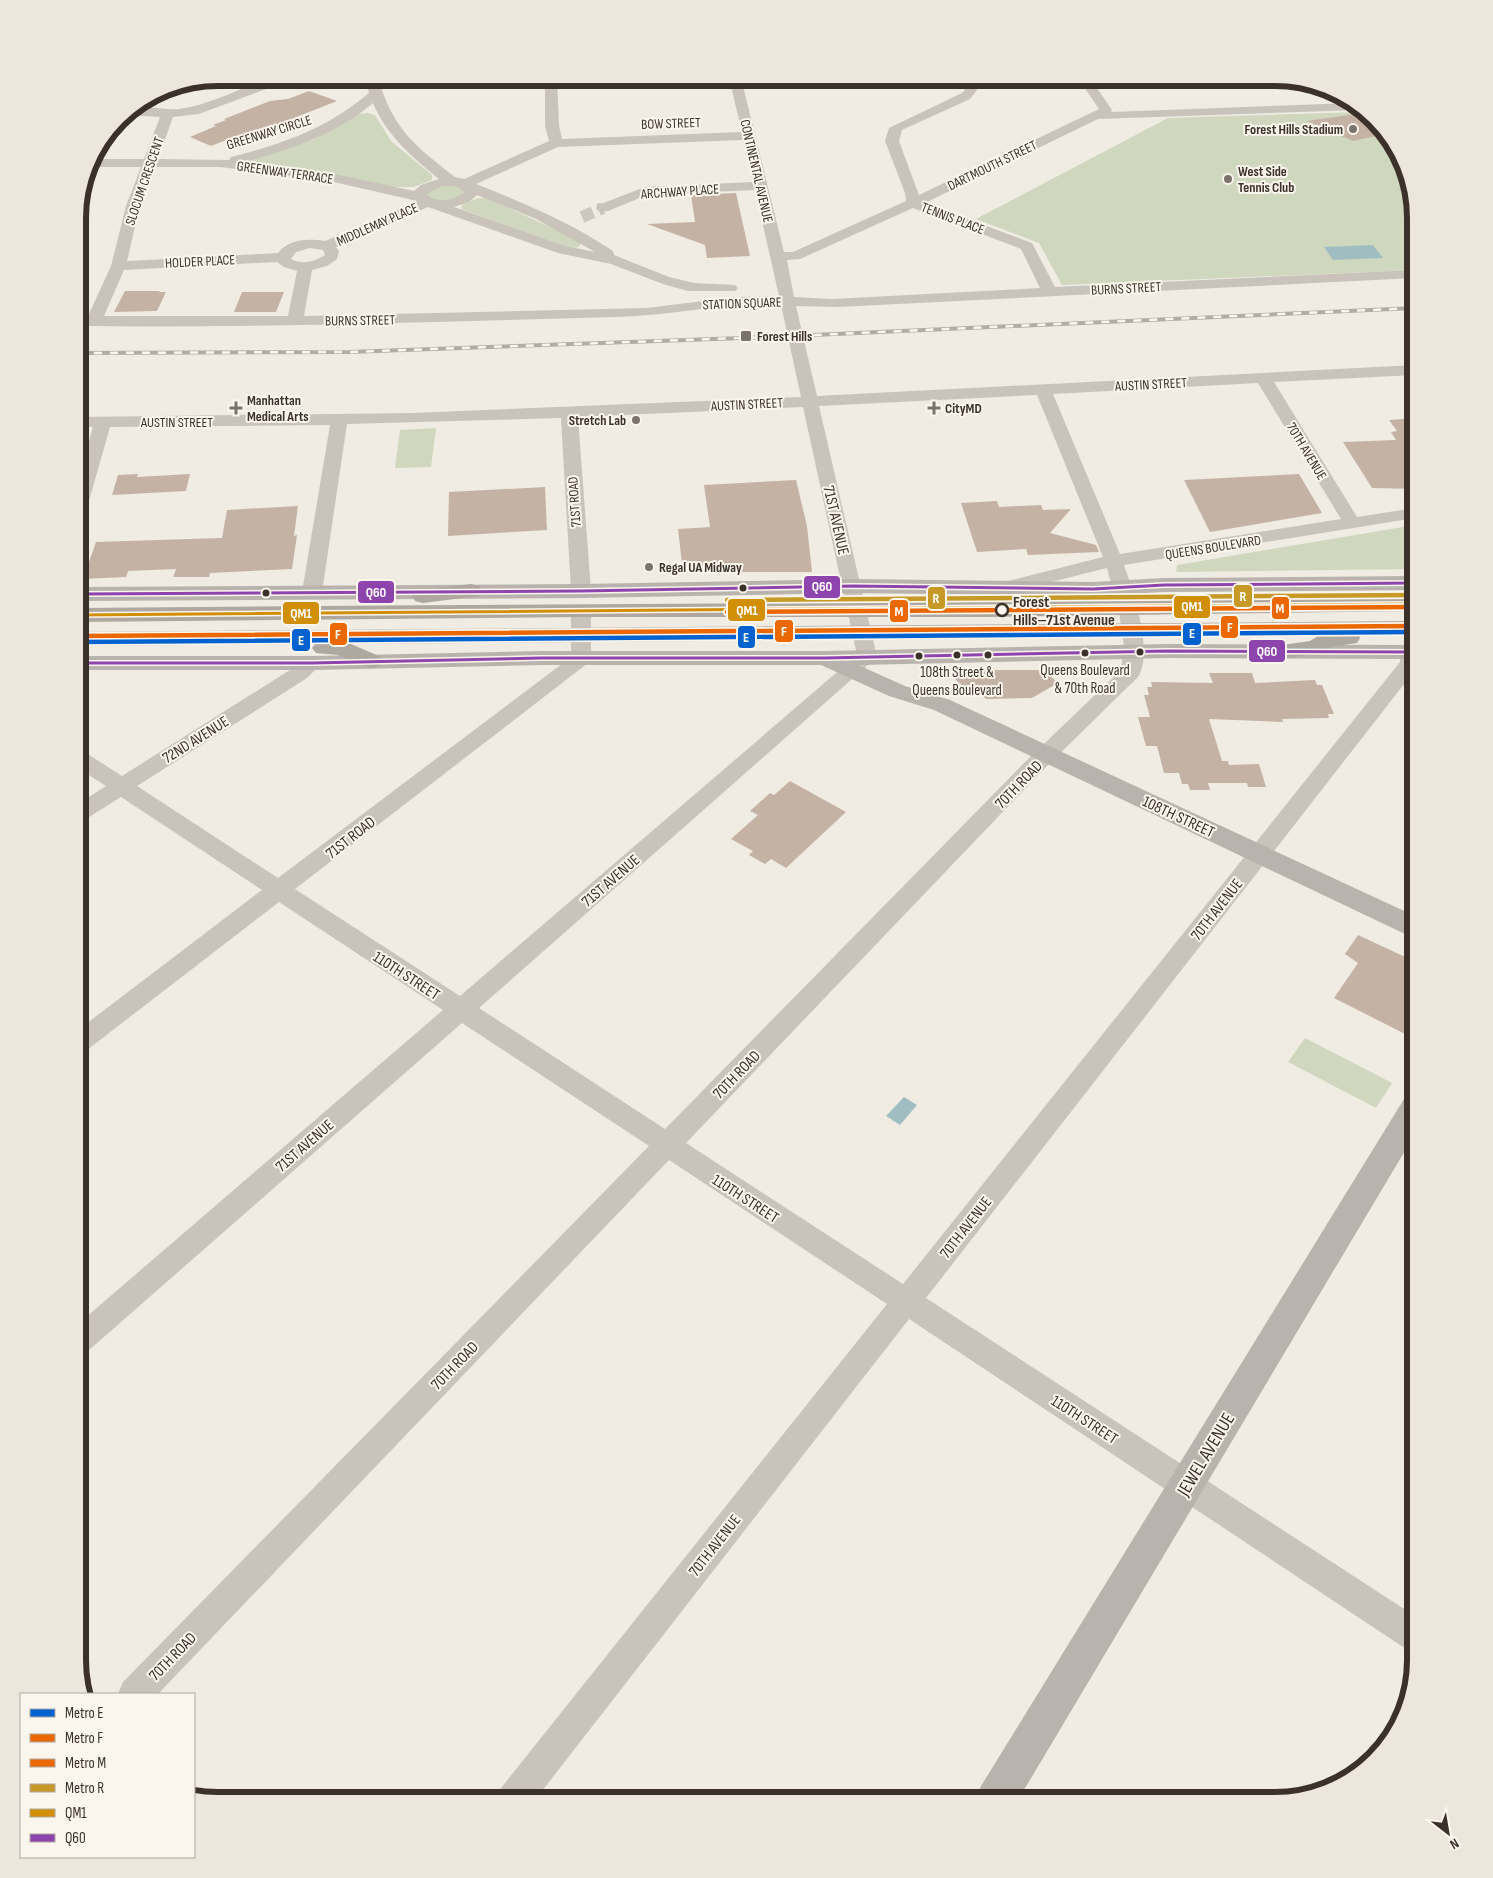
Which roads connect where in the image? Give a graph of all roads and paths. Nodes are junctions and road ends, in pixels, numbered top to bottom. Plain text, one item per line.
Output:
1 (244, 86) edge
2 (255, 86) edge
3 (373, 86) edge
4 (552, 86) edge
5 (737, 86) edge
6 (969, 87) edge
7 (1088, 87) edge
8 (243, 92) junction
9 (375, 95) junction
10 (1346, 107) edge
11 (141, 112) edge
12 (1100, 112) junction
13 (168, 114) junction
14 (580, 129) dead end
15 (749, 136) junction
16 (595, 142) junction
17 (556, 143) junction
18 (99, 163) edge
19 (220, 163) junction
20 (149, 164) junction
21 (462, 184) junction
22 (760, 186) junction
23 (427, 200) junction
24 (913, 203) junction
25 (602, 208) tunnel mouth
26 (582, 217) tunnel mouth
27 (563, 226) junction
28 (327, 246) junction
29 (283, 257) junction
30 (615, 260) junction
31 (780, 262) junction
32 (118, 266) junction
33 (305, 266) junction
34 (1407, 274) edge
35 (784, 286) junction
36 (693, 288) junction
37 (1049, 291) junction
38 (788, 302) junction
39 (696, 306) junction
40 (87, 321) edge
41 (94, 321) junction
42 (295, 322) junction
43 (1407, 370) edge
44 (1263, 378) junction
45 (1042, 389) junction
46 (810, 401) junction
47 (569, 412) junction
48 (339, 420) junction
49 (87, 422) edge
50 (104, 422) junction
51 (87, 479) edge
52 (1407, 515) edge
53 (1352, 524) junction
54 (1114, 561) junction
55 (1407, 583) edge
56 (853, 586) junction
57 (1011, 586) junction
58 (471, 591) joint
59 (87, 594) edge
60 (1124, 597) junction
61 (581, 601) junction
62 (315, 602) junction
63 (1407, 604) edge
64 (857, 610) junction
65 (87, 611) edge
66 (138, 614) junction
67 (87, 615) edge
68 (1407, 628) edge
69 (1407, 629) edge
70 (862, 633) junction
71 (87, 639) edge
72 (181, 639) junction
73 (1133, 641) junction
74 (581, 647) junction
75 (1407, 652) edge
76 (1270, 653) junction
77 (371, 661) junction
78 (87, 663) edge
79 (312, 663) junction
80 (858, 663) junction
81 (1407, 667) edge
82 (1047, 754) junction
83 (87, 764) edge
84 (119, 786) junction
85 (87, 808) edge
86 (1260, 854) junction
87 (279, 891) junction
88 (1407, 922) edge
89 (460, 1010) junction
90 (86, 1037) edge
91 (1407, 1123) edge
92 (666, 1146) junction
93 (906, 1302) junction
94 (86, 1335) edge
95 (1186, 1486) junction
96 (1407, 1629) edge
97 (136, 1693) edge
98 (518, 1792) edge
99 (1000, 1792) edge

1 - 8 street
2 - 8 street
3 - 9 street, GREENWAY TERRACE
4 - 17 street
5 - 15 street, CONTINENTAL AVENUE
6 - 24 street, TENNIS PLACE
7 - 12 street
8 - 13 street
9 - 19 street, GREENWAY CIRCLE
9 - 21 street, GREENWAY TERRACE
10 - 12 street, DARTMOUTH STREET
11 - 13 street
12 - 24 street, DARTMOUTH STREET
13 - 20 street, SLOCUM CRESCENT
14 - 16 street
15 - 16 street, BOW STREET
15 - 22 street, CONTINENTAL AVENUE
16 - 17 street, BOW STREET
17 - 21 street
18 - 20 street, GREENWAY TERRACE
19 - 20 street, GREENWAY TERRACE
19 - 23 street, GREENWAY TERRACE
20 - 32 street, SLOCUM CRESCENT
21 - 23 street
21 - 23 street
21 - 27 street, GREENWAY TERRACE
22 - 25 street, ARCHWAY PLACE
22 - 31 street, CONTINENTAL AVENUE
23 - 28 street, MIDDLEMAY PLACE
23 - 30 street, GREENWAY TERRACE
24 - 31 street, DARTMOUTH STREET
24 - 37 street, TENNIS PLACE
26 - 27 street
27 - 30 street, GREENWAY TERRACE
28 - 29 street
28 - 33 street
29 - 32 street, HOLDER PLACE
29 - 33 street
30 - 36 street, GREENWAY TERRACE
31 - 35 street, CONTINENTAL AVENUE
32 - 41 street, SLOCUM CRESCENT
33 - 42 street
34 - 37 street, BURNS STREET
35 - 36 street, STATION SQUARE
35 - 38 street, STATION SQUARE
36 - 39 street, STATION SQUARE
37 - 38 street, BURNS STREET
38 - 39 street, STATION SQUARE
38 - 46 street, 71ST AVENUE
39 - 42 street, BURNS STREET
40 - 41 street, BURNS STREET
41 - 42 street, BURNS STREET
43 - 44 street, AUSTIN STREET
44 - 45 street, AUSTIN STREET
44 - 53 street, 70TH AVENUE
45 - 46 street, AUSTIN STREET
45 - 54 street
46 - 47 street, AUSTIN STREET
46 - 56 street, 71ST AVENUE
47 - 48 street, AUSTIN STREET
47 - 61 street, 71ST ROAD
48 - 50 street, AUSTIN STREET
48 - 62 street
49 - 50 street, AUSTIN STREET
50 - 51 street
52 - 53 street, QUEENS BOULEVARD
53 - 54 street, QUEENS BOULEVARD
54 - 57 street, QUEENS BOULEVARD
54 - 60 street
55 - 60 street, QUEENS BOULEVARD
56 - 57 street, QUEENS BOULEVARD
56 - 61 street, QUEENS BOULEVARD
56 - 64 street, 71ST AVENUE
57 - 60 street, QUEENS BOULEVARD
58 - 61 street, QUEENS BOULEVARD
58 - 62 main road
59 - 62 street, QUEENS BOULEVARD
60 - 63 main road, QUEENS BOULEVARD
60 - 64 main road, QUEENS BOULEVARD
60 - 73 street
61 - 62 main road, QUEENS BOULEVARD
61 - 64 main road, QUEENS BOULEVARD
61 - 74 street, 71ST ROAD
62 - 66 main road, QUEENS BOULEVARD
64 - 70 street, 71ST AVENUE
65 - 66 main road
66 - 67 main road, QUEENS BOULEVARD
68 - 73 main road
69 - 76 main road
70 - 73 main road
70 - 74 main road
70 - 80 street, 71ST AVENUE
71 - 72 main road
72 - 74 main road
72 - 77 main road
73 - 76 street
73 - 80 street
73 - 82 street, 70TH ROAD
74 - 77 street
74 - 80 street, 108TH STREET
74 - 87 street, 71ST ROAD
75 - 76 street
77 - 79 street
78 - 79 street
79 - 84 street, 72ND AVENUE
80 - 82 street, 108TH STREET
80 - 89 street, 71ST AVENUE
81 - 86 street, 70TH AVENUE
82 - 86 street, 108TH STREET
82 - 92 street, 70TH ROAD
83 - 84 street, 110TH STREET
84 - 85 street, 72ND AVENUE
84 - 87 street, 110TH STREET
86 - 88 street, 108TH STREET
86 - 93 street, 70TH AVENUE
87 - 89 street, 110TH STREET
87 - 90 street, 71ST ROAD
89 - 92 street, 110TH STREET
89 - 94 street, 71ST AVENUE
91 - 95 street, JEWEL AVENUE
92 - 93 street, 110TH STREET
92 - 97 street, 70TH ROAD
93 - 95 street, 110TH STREET
93 - 98 street, 70TH AVENUE
95 - 96 street, 110TH STREET
95 - 99 street, JEWEL AVENUE

